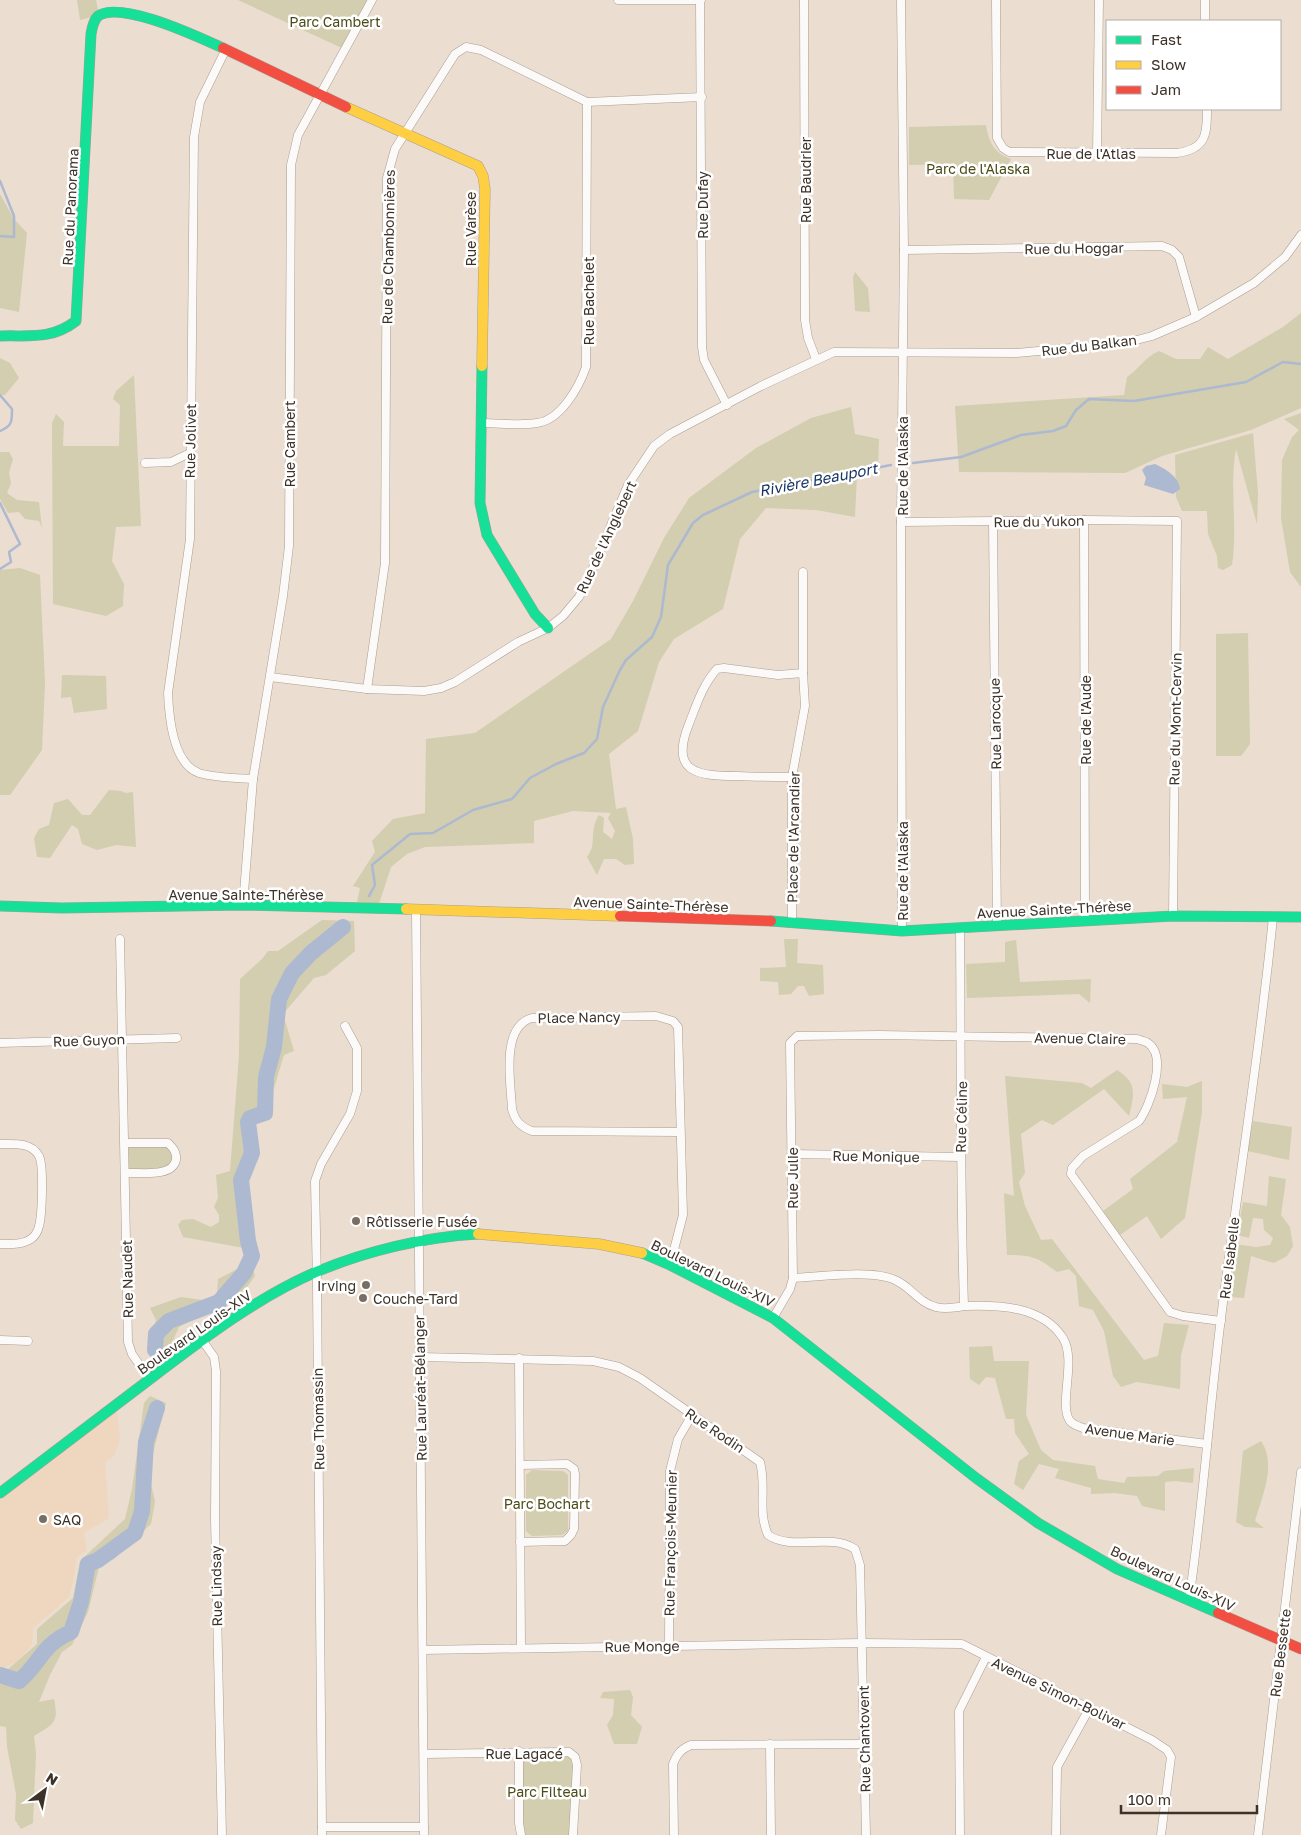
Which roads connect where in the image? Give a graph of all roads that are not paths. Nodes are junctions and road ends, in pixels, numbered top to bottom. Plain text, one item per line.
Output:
1 (372, 0) edge
2 (618, 0) edge
3 (700, 0) edge
4 (804, 0) edge
5 (901, 0) edge
6 (996, 0) edge
7 (1099, 0) edge
8 (1205, 0) edge
9 (99, 15) joint
10 (1205, 20) edge
11 (226, 49) junction
12 (318, 94) junction
13 (702, 97) junction
14 (587, 102) junction
15 (1207, 110) edge
16 (405, 134) junction
17 (1097, 152) junction
18 (1301, 235) edge
19 (904, 250) junction
20 (1196, 317) junction
21 (0, 336) edge
22 (902, 353) junction
23 (816, 359) junction
24 (727, 405) junction
25 (482, 423) junction
26 (190, 453) junction
27 (145, 463) dead end
28 (1084, 520) junction
29 (1177, 521) joint
30 (901, 522) junction
31 (993, 522) junction
32 (803, 572) dead end
33 (548, 628) junction
34 (803, 673) junction
35 (270, 677) junction
36 (367, 689) junction
37 (792, 777) junction
38 (253, 779) junction
39 (0, 906) edge
40 (243, 906) junction
41 (416, 910) junction
42 (1173, 916) junction
43 (1273, 916) junction
44 (1301, 917) edge
45 (1085, 920) junction
46 (792, 922) junction
47 (997, 926) junction
48 (960, 928) junction
49 (902, 931) junction
50 (120, 939) dead end
51 (345, 1026) dead end
52 (797, 1036) joint
53 (962, 1036) junction
54 (177, 1038) dead end
55 (122, 1039) junction
56 (0, 1043) edge
57 (680, 1132) junction
58 (126, 1143) junction
59 (0, 1144) edge
60 (792, 1154) junction
61 (960, 1157) junction
62 (126, 1173) junction
63 (418, 1242) junction
64 (0, 1244) edge
65 (670, 1265) junction
66 (316, 1272) junction
67 (792, 1278) junction
68 (964, 1306) junction
69 (773, 1318) junction
70 (1221, 1321) junction
71 (0, 1340) edge
72 (202, 1340) junction
73 (28, 1341) dead end
74 (419, 1357) junction
75 (519, 1358) junction
76 (150, 1380) junction
77 (692, 1415) junction
78 (1207, 1444) junction
79 (520, 1465) junction
80 (1301, 1472) edge
81 (0, 1493) edge
82 (1298, 1530) edge
83 (520, 1542) junction
84 (1189, 1600) junction
85 (1282, 1642) junction
86 (862, 1643) junction
87 (669, 1646) junction
88 (521, 1647) junction
89 (1301, 1649) edge
90 (423, 1650) junction
91 (986, 1658) junction
92 (1089, 1709) junction
93 (770, 1744) junction
94 (864, 1744) junction
95 (519, 1751) junction
96 (424, 1754) junction
97 (322, 1831) edge
98 (424, 1831) edge
99 (222, 1835) edge
100 (521, 1835) edge
101 (573, 1835) edge
102 (674, 1835) edge
103 (772, 1835) edge
104 (866, 1835) edge
105 (960, 1835) edge
106 (1056, 1835) edge
107 (1161, 1835) edge
108 (1258, 1835) edge

1 - 12 street, Rue Cambert
2 - 3 street
3 - 13 street, Rue Dufay
4 - 23 street, Rue Baudrier
5 - 19 street, Rue de l'Alaska
6 - 17 street, Rue de l'Atlas
7 - 17 street
8 - 10 street
9 - 11 street, Rue Varèse
9 - 21 street, Rue du Panorama
11 - 12 street, Rue Varèse
11 - 26 street, Rue Jolivet
12 - 16 street, Rue Varèse
12 - 35 street, Rue Cambert
13 - 14 street, Rue de Chambonnières
13 - 24 street, Rue Dufay
14 - 16 street, Rue de Chambonnières
14 - 25 street, Rue Bachelet
15 - 17 street, Rue de l'Atlas
16 - 25 street, Rue Varèse
16 - 36 street, Rue de Chambonnières
18 - 20 street, Rue du Balkan
19 - 20 street, Rue du Hoggar
19 - 22 street, Rue de l'Alaska
20 - 22 street, Rue du Balkan
22 - 23 street, Rue de l'Anglebert
22 - 30 street, Rue de l'Alaska
23 - 24 street, Rue de l'Anglebert
24 - 33 street, Rue de l'Anglebert
25 - 33 street, Rue Varèse
26 - 27 street
26 - 38 street, Rue Jolivet
28 - 29 street, Rue du Yukon
28 - 31 street, Rue du Yukon
28 - 45 street, Rue de l'Aude
29 - 42 street, Rue du Mont-Cervin
30 - 31 street, Rue du Yukon
30 - 49 street, Rue de l'Alaska
31 - 47 street, Rue Larocque
32 - 34 street, Place de l'Arcandier
33 - 36 street, Rue de l'Anglebert
34 - 37 street, Place de l'Arcandier
34 - 37 street
35 - 36 street, Rue de l'Anglebert
35 - 38 street, Rue Cambert
37 - 46 street, Place de l'Arcandier
38 - 40 street, Rue Cambert
39 - 40 street, Avenue Sainte-Thérèse
40 - 41 street, Avenue Sainte-Thérèse
41 - 46 street, Avenue Sainte-Thérèse
41 - 63 street, Rue Lauréat-Bélanger
42 - 43 street, Avenue Sainte-Thérèse
42 - 45 street, Avenue Sainte-Thérèse
43 - 44 street, Avenue Sainte-Thérèse
43 - 70 street, Rue Isabelle
45 - 47 street, Avenue Sainte-Thérèse
46 - 49 street, Avenue Sainte-Thérèse
47 - 48 street, Avenue Sainte-Thérèse
48 - 49 street, Avenue Sainte-Thérèse
48 - 53 street, Rue Céline
50 - 55 street, Rue Naudet
51 - 66 street, Rue Thomassin
52 - 53 street, Avenue Claire
52 - 60 street, Rue Julie
53 - 61 street, Rue Céline
53 - 70 street, Avenue Claire
54 - 55 street, Rue Guyon
55 - 56 street, Rue Guyon
55 - 58 street, Rue Naudet
57 - 57 street, Place Nancy
57 - 65 street, Place Nancy
58 - 62 street, Rue Naudet
58 - 62 street
59 - 64 street
60 - 61 street, Rue Monique
60 - 67 street, Rue Julie
61 - 68 street, Rue Céline
62 - 76 street, Rue Naudet
63 - 65 street, Boulevard Louis-XIV
63 - 66 street, Boulevard Louis-XIV
63 - 74 street, Rue Lauréat-Bélanger
65 - 69 street, Boulevard Louis-XIV
66 - 72 street, Boulevard Louis-XIV
66 - 97 street, Rue Thomassin
67 - 68 street, Avenue Marie
67 - 69 street, Rue Julie
68 - 78 street, Avenue Marie
69 - 84 street, Boulevard Louis-XIV
70 - 78 street, Rue Isabelle
71 - 73 street
72 - 76 street, Boulevard Louis-XIV
72 - 99 street, Rue Lindsay
74 - 75 street, Rue Rodin
74 - 90 street, Rue Lauréat-Bélanger
75 - 77 street, Rue Rodin
75 - 79 street
76 - 81 street, Boulevard Louis-XIV
77 - 86 street, Rue Rodin
77 - 87 street, Rue François-Meunier
78 - 84 street, Rue Isabelle
79 - 83 street
79 - 83 street
80 - 82 street, Rue Bessette
82 - 85 street, Rue Bessette
83 - 88 street
84 - 85 street, Boulevard Louis-XIV
85 - 89 street, Boulevard Louis-XIV
85 - 108 street, Rue Bessette
86 - 87 street, Rue Monge
86 - 91 street, Avenue Simon-Bolivar
86 - 94 street, Rue Chantovent
87 - 88 street, Rue Monge
88 - 90 street, Rue Monge
90 - 96 street, Rue Lauréat-Bélanger
91 - 92 street, Avenue Simon-Bolivar
91 - 105 street
92 - 106 street
92 - 107 street, Avenue Simon-Bolivar
93 - 94 street
93 - 102 street
93 - 103 street
94 - 104 street, Rue Chantovent
95 - 96 street, Rue Lagacé
95 - 100 street
95 - 101 street, Rue Lagacé
96 - 98 street, Rue Lauréat-Bélanger
97 - 98 street

